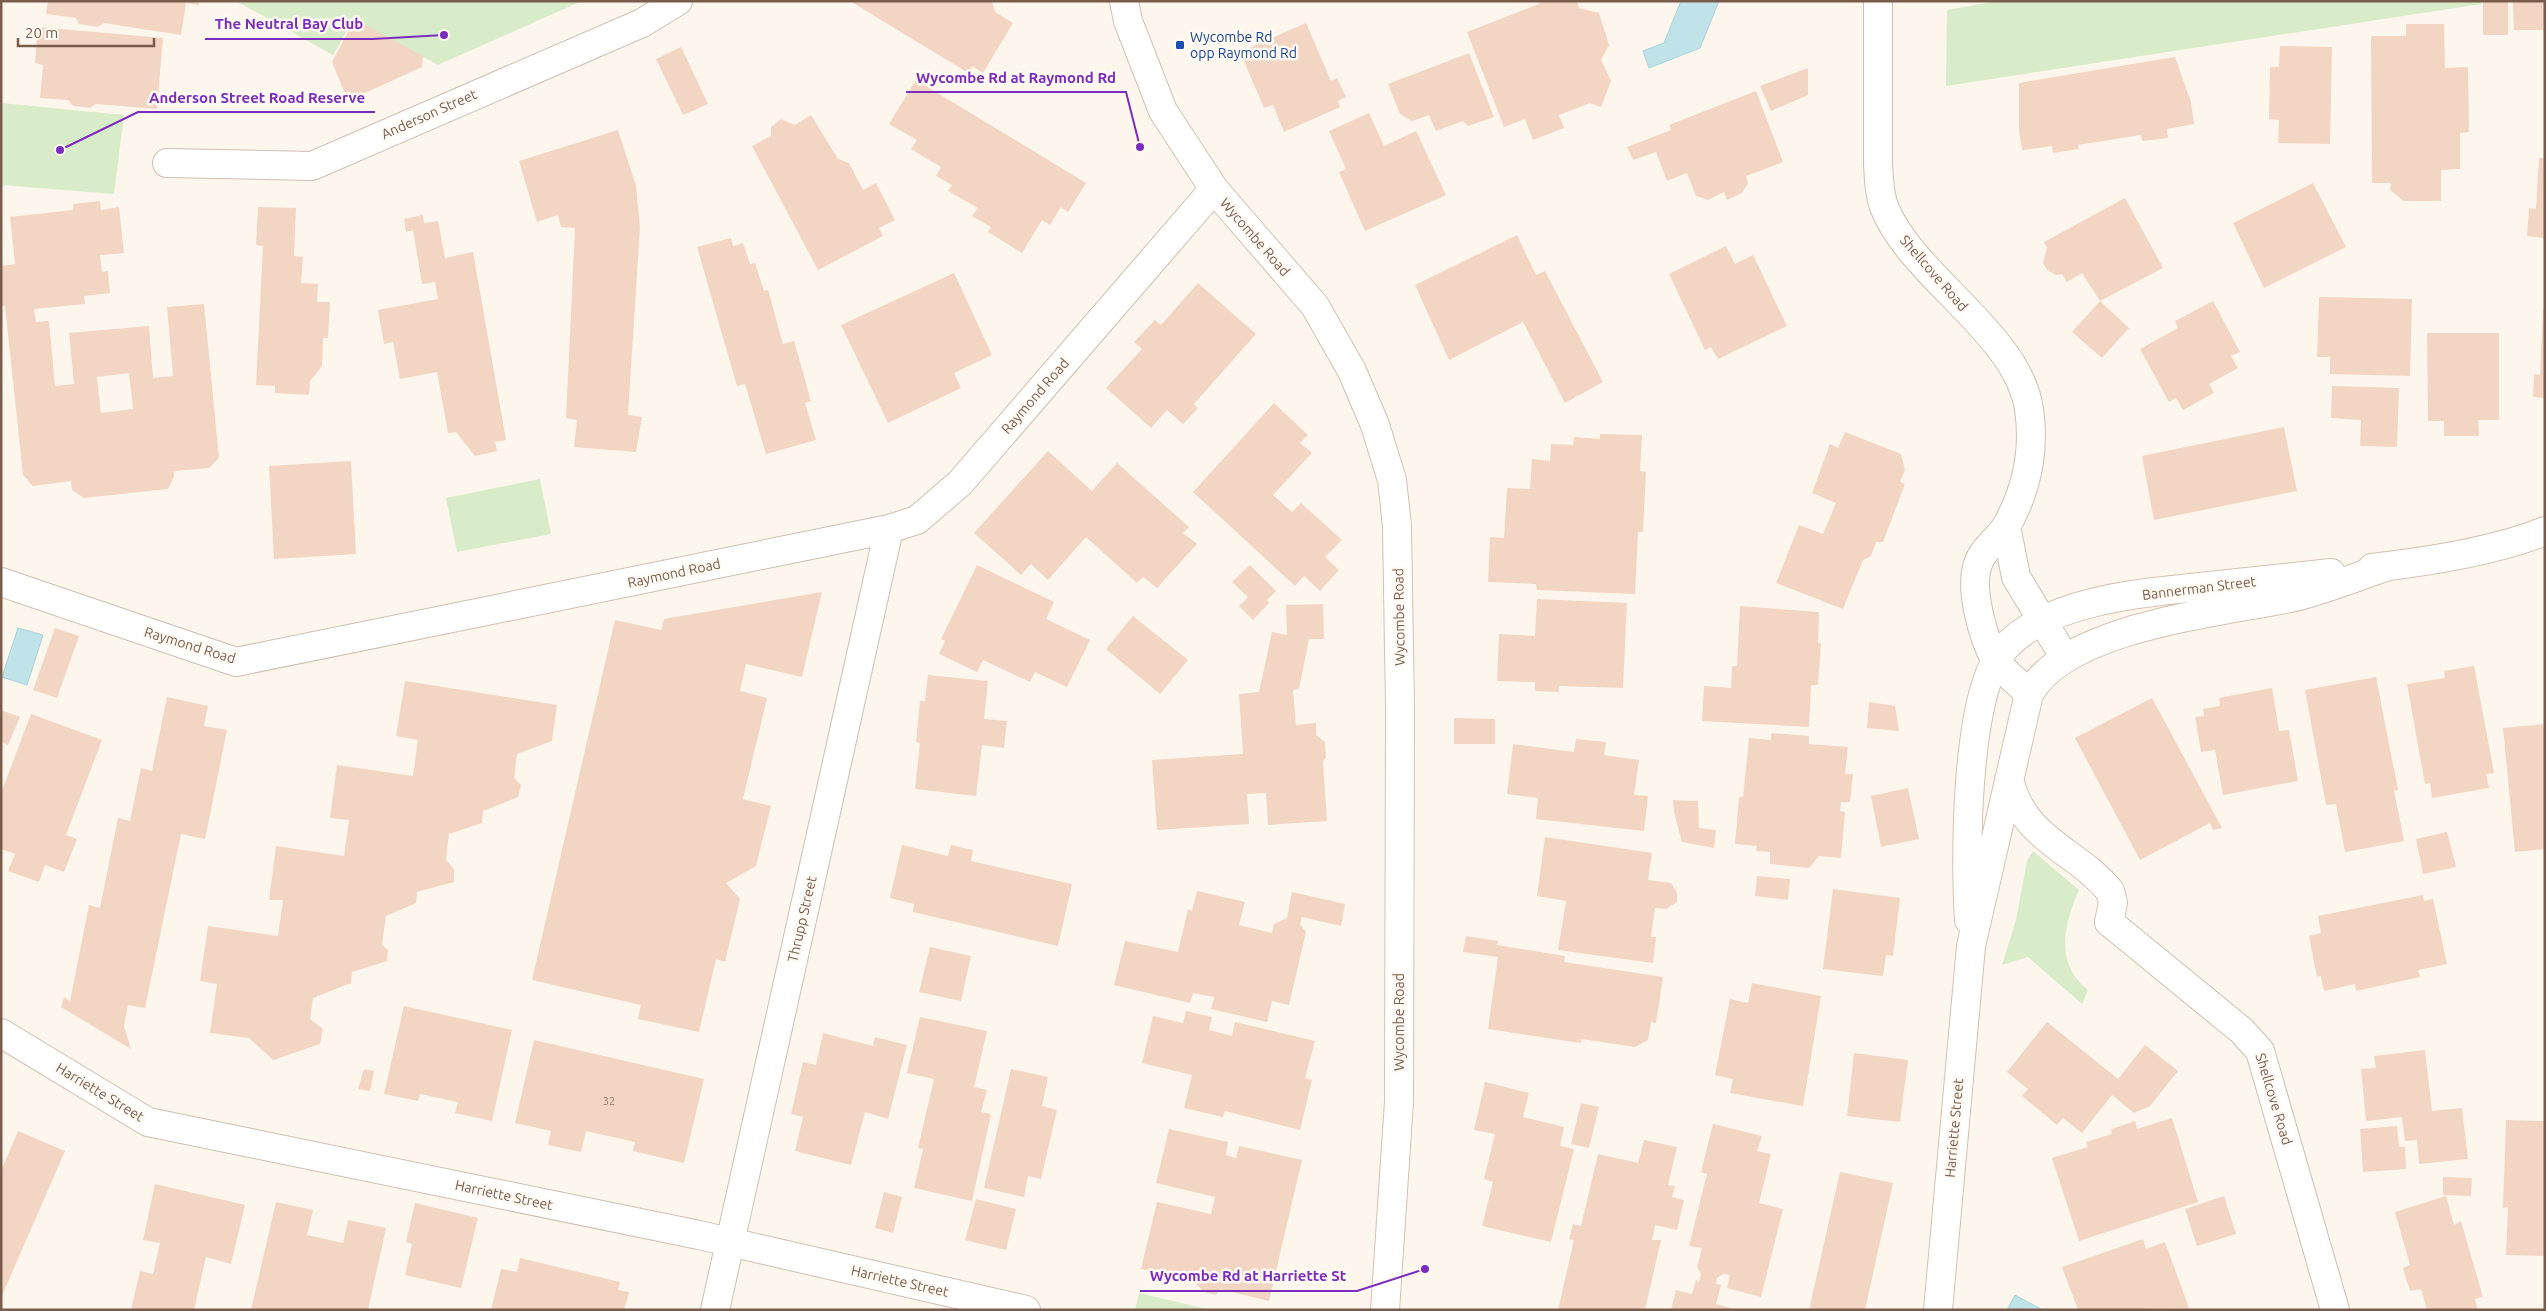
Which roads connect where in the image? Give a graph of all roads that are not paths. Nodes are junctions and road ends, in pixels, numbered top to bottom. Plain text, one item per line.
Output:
1 (678, 1) edge
2 (1124, 1) edge
3 (1878, 1) edge
4 (167, 163) dead end
5 (1214, 189) junction
6 (2006, 526) junction
7 (889, 529) junction
8 (2545, 531) edge
9 (2389, 566) junction
10 (1, 582) edge
11 (2044, 620) junction
12 (2016, 637) joint
13 (2065, 658) junction
14 (1996, 660) junction
15 (2035, 686) junction
16 (2009, 779) junction
17 (1971, 946) junction
18 (1, 1033) edge
19 (731, 1243) junction
20 (715, 1310) edge
21 (1026, 1310) edge
22 (1385, 1310) edge
23 (1938, 1310) edge
24 (2335, 1310) edge

1 - 4 street, Anderson Street
2 - 5 street, Wycombe Road
3 - 6 street, Shellcove Road
5 - 7 street, Raymond Road
5 - 22 street, Wycombe Road
6 - 11 street
6 - 14 street, Shellcove Road
7 - 10 street, Raymond Road
7 - 19 street, Thrupp Street
8 - 9 street, Bannerman Street
9 - 11 street, Bannerman Street
9 - 13 street, Bannerman Street
11 - 12 street, Bannerman Street
11 - 13 street
12 - 14 street, Harriette Street
13 - 15 street, Bannerman Street
14 - 15 street
14 - 17 street, Harriette Street
15 - 16 street, Harriette Street
16 - 17 street, Harriette Street
16 - 24 street, Shellcove Road
17 - 23 street, Harriette Street
18 - 19 street, Harriette Street
19 - 20 street, Thrupp Street
19 - 21 street, Harriette Street

